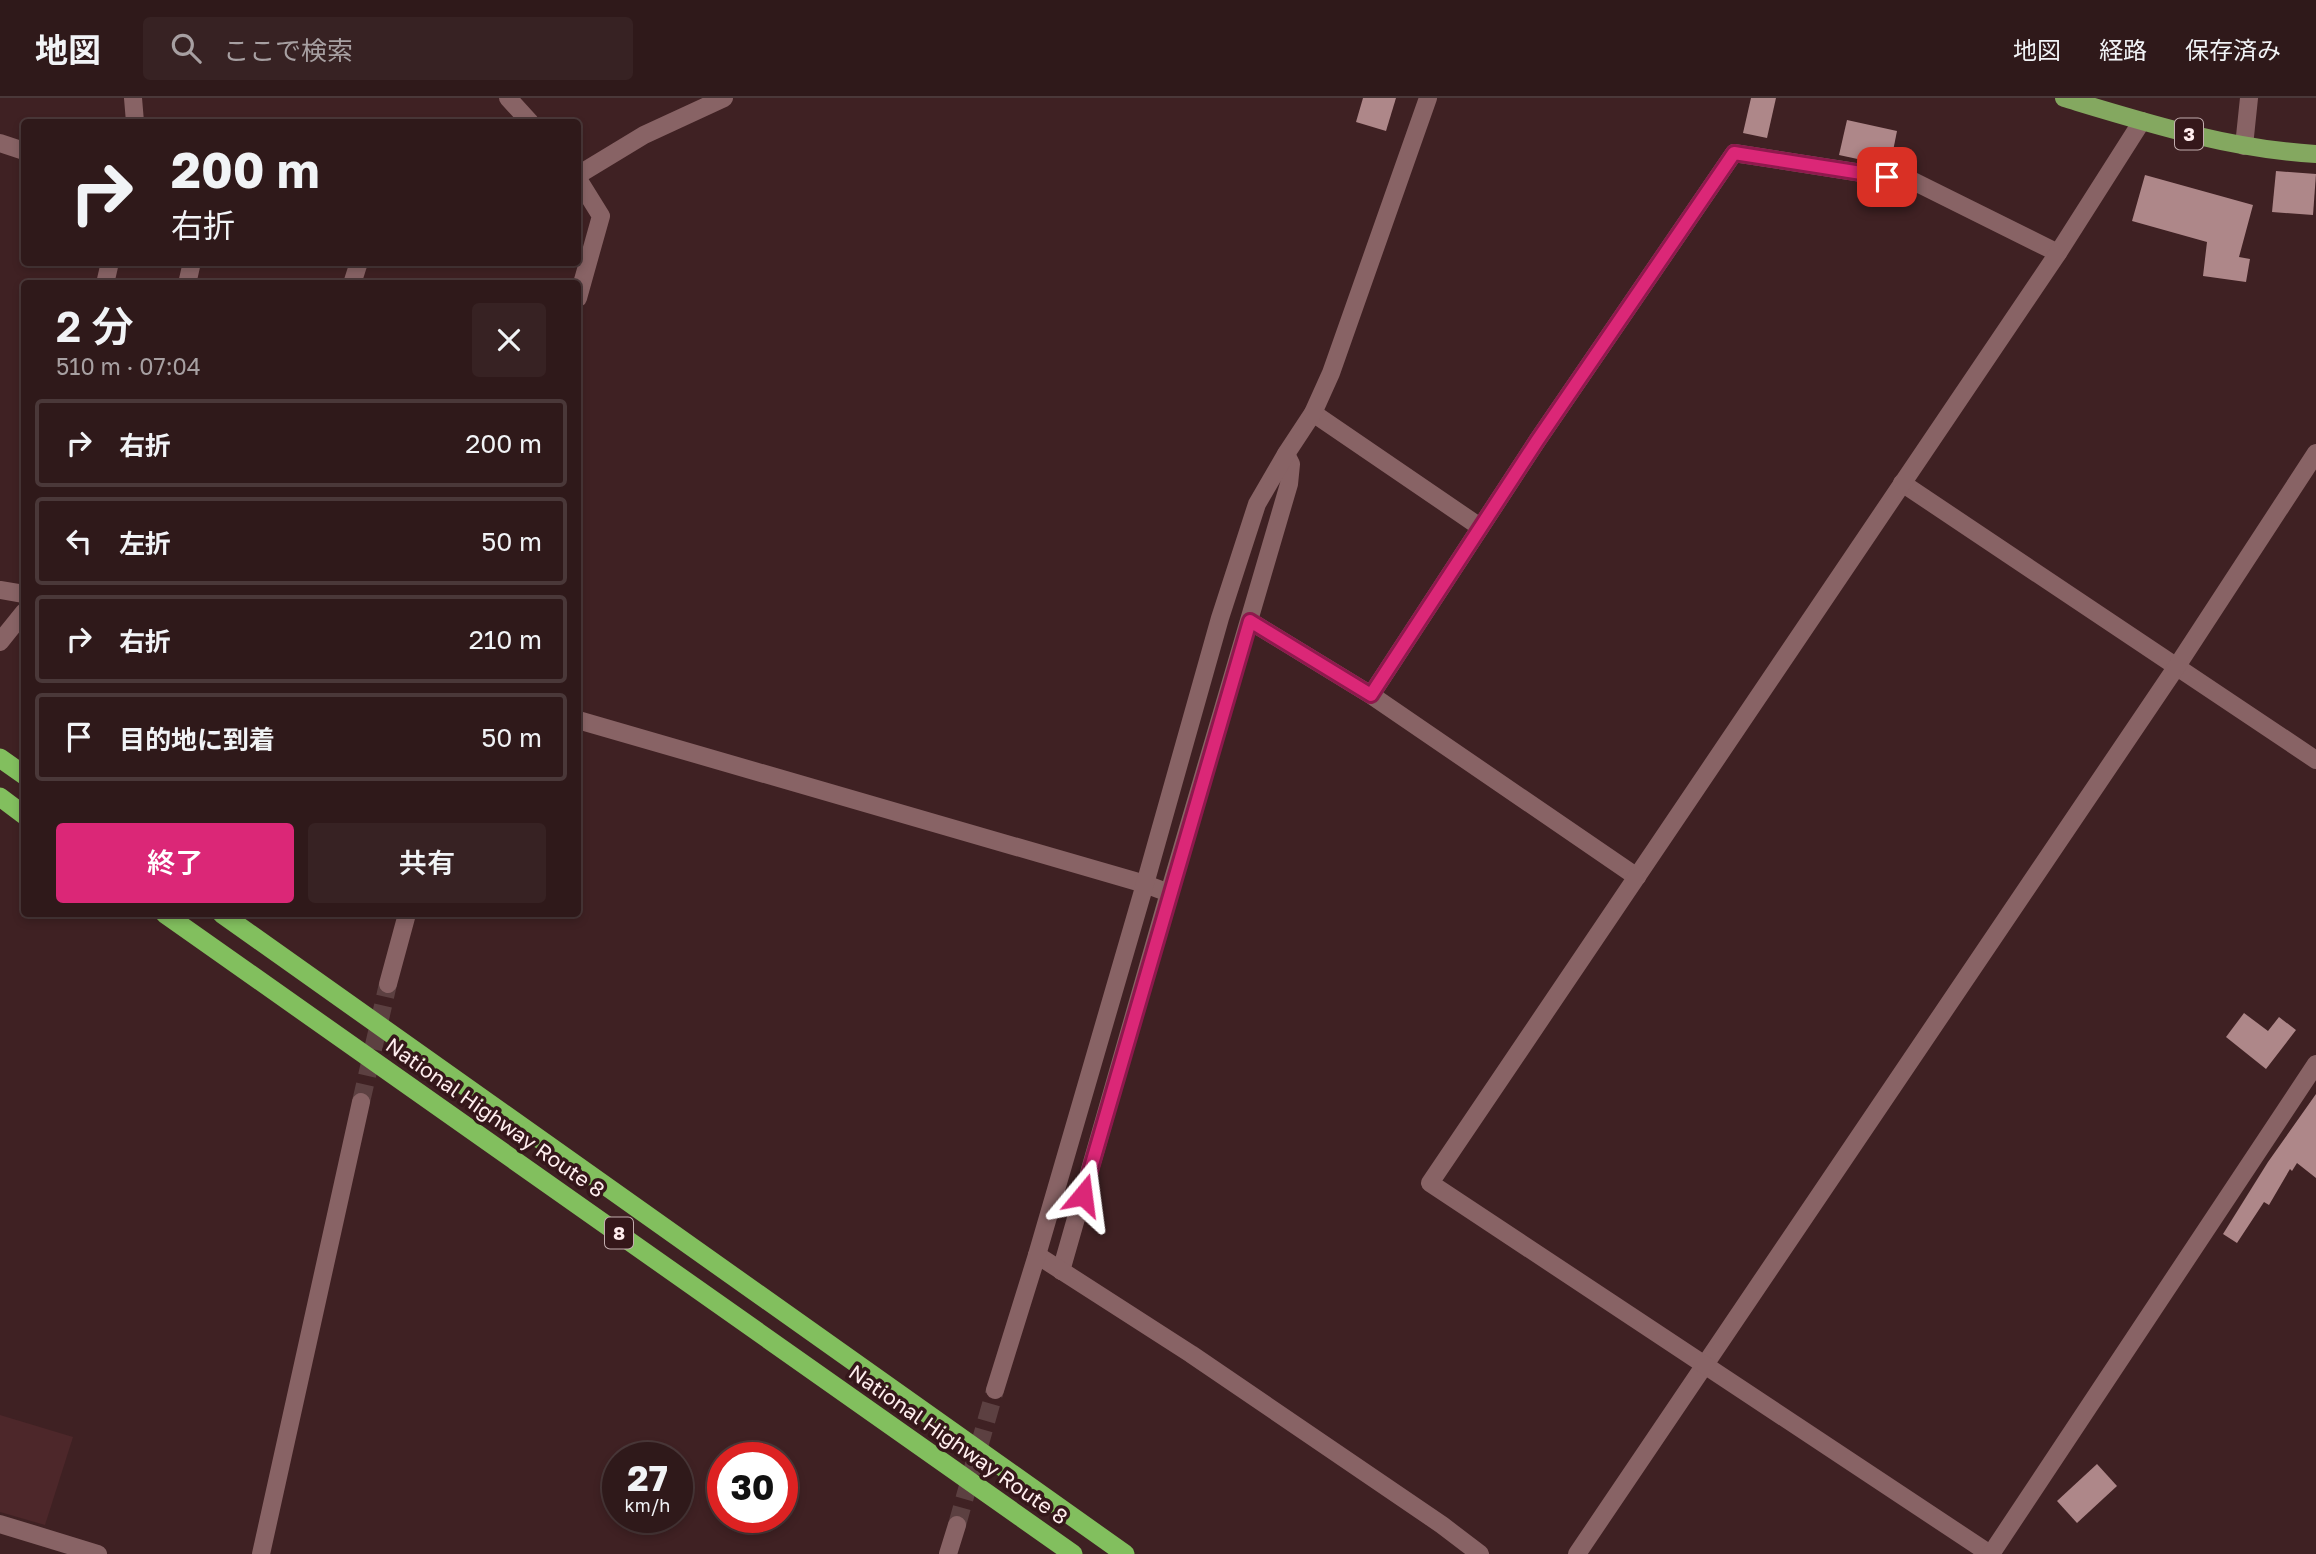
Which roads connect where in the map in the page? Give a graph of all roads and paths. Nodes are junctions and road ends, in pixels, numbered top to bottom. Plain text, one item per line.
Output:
1 (133, 98) edge
2 (508, 98) edge
3 (724, 98) edge
4 (1428, 98) edge
5 (2064, 98) edge
6 (2249, 98) edge
7 (135, 119) edge
8 (527, 119) edge
9 (2142, 121) junction
10 (0, 143) edge
11 (2244, 146) junction
12 (21, 150) edge
13 (2316, 154) edge
14 (581, 175) edge
15 (581, 182) edge
16 (2058, 253) junction
17 (581, 287) edge
18 (1313, 413) junction
19 (2316, 453) edge
20 (1286, 454) junction
21 (1902, 483) junction
22 (1480, 527) junction
23 (0, 590) edge
24 (21, 594) edge
25 (21, 616) edge
26 (1250, 621) junction
27 (0, 642) edge
28 (2177, 666) junction
29 (1371, 695) junction
30 (581, 721) edge
31 (0, 758) edge
32 (2316, 760) edge
33 (21, 773) edge
34 (0, 797) edge
35 (21, 813) edge
36 (1637, 877) junction
37 (1146, 884) junction
38 (1169, 893) junction
39 (169, 917) edge
40 (226, 917) edge
41 (406, 917) edge
42 (388, 984) tunnel mouth
43 (2316, 1064) edge
44 (361, 1102) tunnel mouth
45 (1037, 1255) junction
46 (1061, 1271) junction
47 (1705, 1367) junction
48 (995, 1390) tunnel mouth
49 (0, 1524) edge
50 (957, 1525) tunnel mouth
51 (98, 1554) edge
52 (261, 1554) edge
53 (948, 1554) edge
54 (1073, 1554) edge
55 (1125, 1554) edge
56 (1480, 1554) edge
57 (1577, 1554) edge
58 (1990, 1554) edge

1 - 7 street
2 - 8 street
3 - 14 street
4 - 18 street
5 - 9 main road, 3
6 - 11 street
9 - 11 main road, 3
9 - 16 street
10 - 12 street
11 - 13 main road, 3
15 - 17 street
16 - 21 street
16 - 22 street
18 - 20 street
18 - 22 street
19 - 28 street
20 - 26 street
20 - 37 street
21 - 28 street
21 - 36 street
22 - 29 street
23 - 24 street
25 - 27 street
26 - 29 street
26 - 38 street
28 - 32 street
28 - 47 street
29 - 36 street
30 - 37 street
31 - 33 highway
34 - 35 highway
36 - 47 street
37 - 38 street
37 - 45 street
38 - 46 street
39 - 54 highway, National Highway Route 8 / 8
40 - 55 highway, National Highway Route 8 / 8
41 - 42 street
43 - 58 street
44 - 52 street
45 - 46 street
45 - 48 street
46 - 56 street
47 - 57 street
47 - 58 street
49 - 51 street
50 - 53 street

